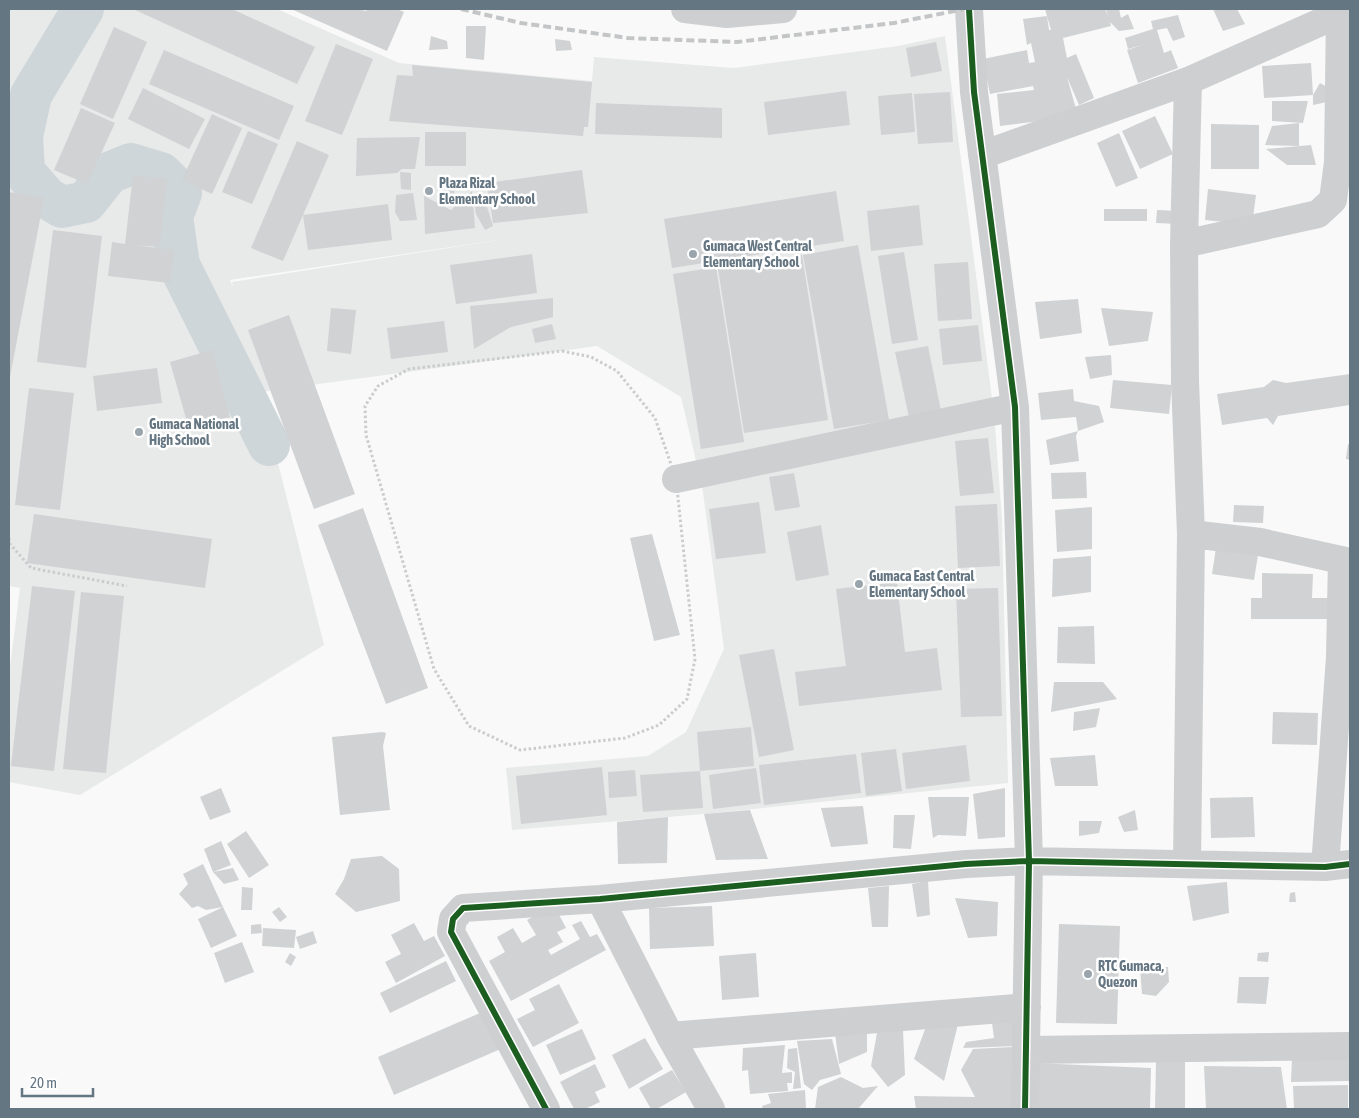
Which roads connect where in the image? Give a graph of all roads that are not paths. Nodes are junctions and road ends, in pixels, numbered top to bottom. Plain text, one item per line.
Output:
1 (685, 9) edge
2 (783, 9) edge
3 (969, 9) edge
4 (727, 11) edge
5 (1345, 11) edge
6 (1188, 81) junction
7 (982, 155) junction
8 (1184, 244) junction
9 (1015, 407) junction
10 (676, 479) road end
11 (1191, 534) junction
12 (1346, 561) edge
13 (1029, 861) junction
14 (1187, 864) junction
15 (1338, 865) edge
16 (600, 899) junction
17 (1027, 1007) junction
18 (670, 1036) junction
19 (1350, 1046) edge
20 (1027, 1050) junction
21 (546, 1109) edge
22 (711, 1109) edge
23 (1025, 1109) edge

1 - 4 street
2 - 4 street
3 - 7 street
5 - 6 street
5 - 8 street
6 - 7 street
6 - 8 street
7 - 9 street
8 - 11 street
9 - 10 street
9 - 13 street
11 - 12 street
11 - 14 street
12 - 15 street
13 - 14 street
13 - 16 street
13 - 17 street
14 - 15 street
16 - 18 street
16 - 21 street
17 - 18 street
17 - 20 street
18 - 22 street
19 - 20 street
20 - 23 street

